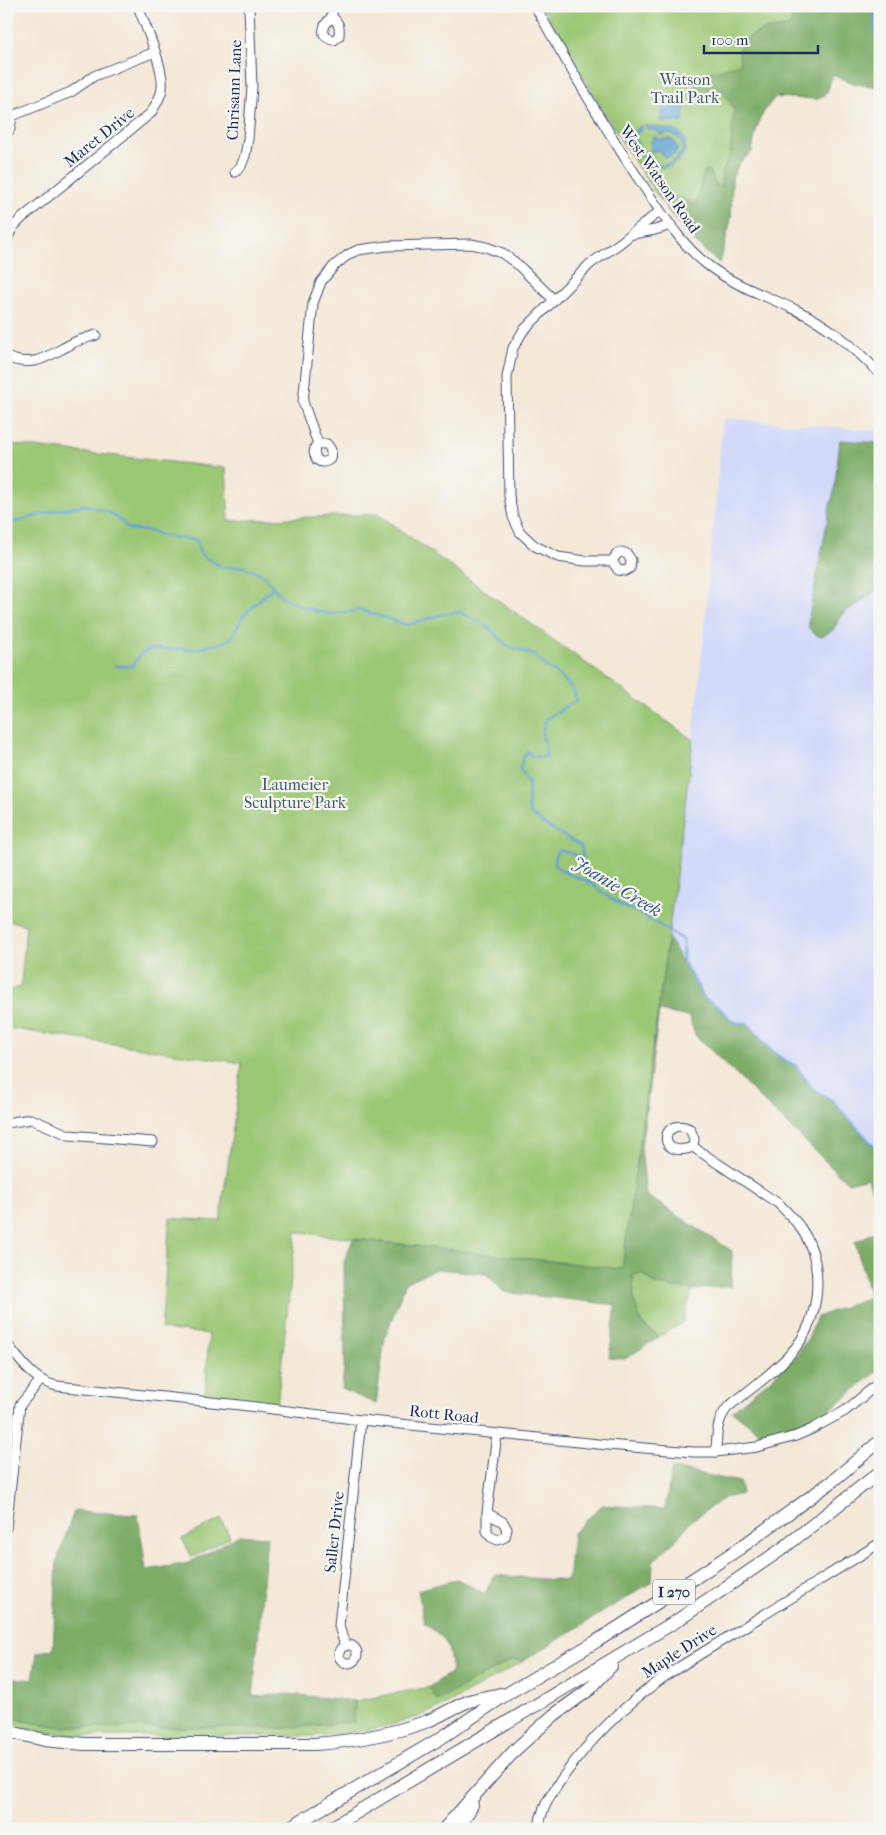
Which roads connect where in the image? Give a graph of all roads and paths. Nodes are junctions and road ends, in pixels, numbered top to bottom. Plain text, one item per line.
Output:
1 (138, 6) edge
2 (249, 6) edge
3 (332, 6) edge
4 (535, 6) edge
5 (332, 17) dead end
6 (155, 52) junction
7 (9, 115) edge
8 (6, 135) edge
9 (235, 172) dead end
10 (660, 211) junction
11 (671, 225) junction
12 (631, 235) junction
13 (6, 241) edge
14 (553, 299) junction
15 (96, 335) dead end
16 (6, 357) edge
17 (880, 374) edge
18 (318, 444) dead end
19 (612, 561) dead end
20 (6, 1123) edge
21 (153, 1142) dead end
22 (693, 1147) dead end
23 (6, 1343) edge
24 (40, 1381) junction
25 (880, 1382) edge
26 (361, 1420) junction
27 (497, 1434) junction
28 (880, 1442) edge
29 (716, 1452) junction
30 (880, 1472) edge
31 (487, 1513) dead end
32 (6, 1528) edge
33 (880, 1543) edge
34 (345, 1646) dead end
35 (621, 1655) junction
36 (510, 1692) junction
37 (6, 1731) edge
38 (483, 1787) junction
39 (287, 1829) edge
40 (329, 1829) edge
41 (444, 1829) edge
42 (459, 1829) edge
43 (539, 1829) edge

1 - 6 street, Maret Drive
2 - 9 street, Chrisann Lane
3 - 5 street
4 - 10 street, West Watson Road
6 - 7 street
6 - 13 street, Maret Drive
7 - 8 street
10 - 11 street, West Watson Road
10 - 12 street
11 - 12 street
11 - 17 street, West Watson Road
12 - 14 street
14 - 18 street
14 - 19 street
15 - 16 street
20 - 21 street
22 - 29 street
23 - 24 street
24 - 26 street, Rott Road
24 - 32 street
25 - 29 street, Rott Road
26 - 27 street, Rott Road
26 - 34 street, Saller Drive
27 - 29 street, Rott Road
27 - 31 street
28 - 36 highway, I 270
30 - 35 highway, I 270
33 - 43 street, Maple Drive
35 - 38 highway
35 - 40 highway, I 270
36 - 37 highway
36 - 39 highway, I 270
38 - 41 highway
38 - 42 highway

